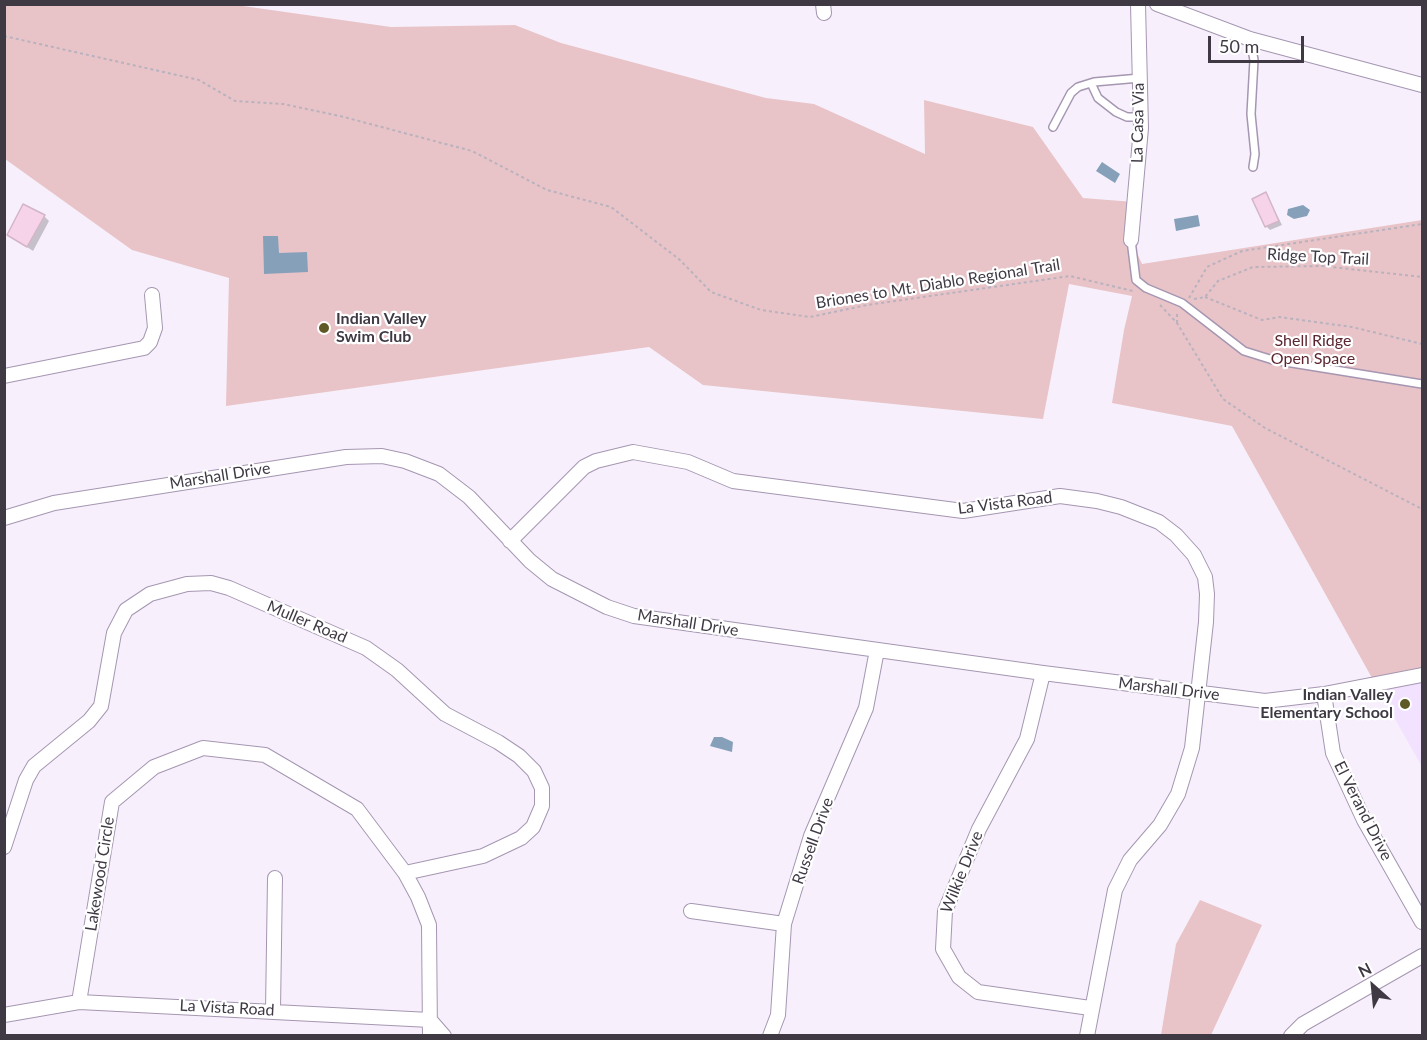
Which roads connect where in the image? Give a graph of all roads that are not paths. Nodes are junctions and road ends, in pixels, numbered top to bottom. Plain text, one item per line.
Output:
1 (1138, 4) edge
2 (1157, 4) edge
3 (1250, 39) junction
4 (1140, 78) junction
5 (1091, 82) junction
6 (1422, 85) edge
7 (1141, 117) junction
8 (1053, 128) dead end
9 (1253, 167) dead end
10 (1131, 240) joint
11 (152, 295) dead end
12 (4, 376) edge
13 (1422, 384) edge
14 (4, 518) edge
15 (510, 541) junction
16 (877, 651) junction
17 (1043, 673) junction
18 (1422, 675) edge
19 (1199, 694) junction
20 (1324, 694) junction
21 (4, 848) edge
22 (405, 873) junction
23 (275, 878) dead end
24 (691, 911) dead end
25 (1422, 922) edge
26 (784, 924) junction
27 (1422, 956) edge
28 (79, 1002) junction
29 (1090, 1008) junction
30 (273, 1010) junction
31 (4, 1016) edge
32 (430, 1020) junction
33 (430, 1035) edge
34 (444, 1035) edge
35 (770, 1035) edge
36 (1087, 1035) edge
37 (1291, 1035) edge

1 - 4 street, La Casa Via
2 - 3 street
3 - 6 street
3 - 9 lane
4 - 5 lane
4 - 7 street, La Casa Via
5 - 7 lane
5 - 8 lane
7 - 10 street, La Casa Via
10 - 13 lane
11 - 12 street
14 - 15 street, Marshall Drive
15 - 16 street, Marshall Drive
15 - 19 street, La Vista Road
16 - 17 street, Marshall Drive
16 - 26 street, Russell Drive
17 - 19 street, Marshall Drive
17 - 29 street, Wilkie Drive
18 - 20 street, Marshall Drive
19 - 20 street, Marshall Drive
19 - 29 street, La Vista Road
20 - 25 street, El Verand Drive
21 - 22 street, Muller Road
22 - 28 street, Lakewood Circle
22 - 32 street, Lakewood Circle
23 - 30 street
24 - 26 street
26 - 35 street, Russell Drive
27 - 37 street
28 - 30 street, La Vista Road
28 - 31 street, La Vista Road
29 - 36 street, La Vista Road
30 - 32 street, La Vista Road
32 - 33 street, Lakewood Circle
32 - 34 street

